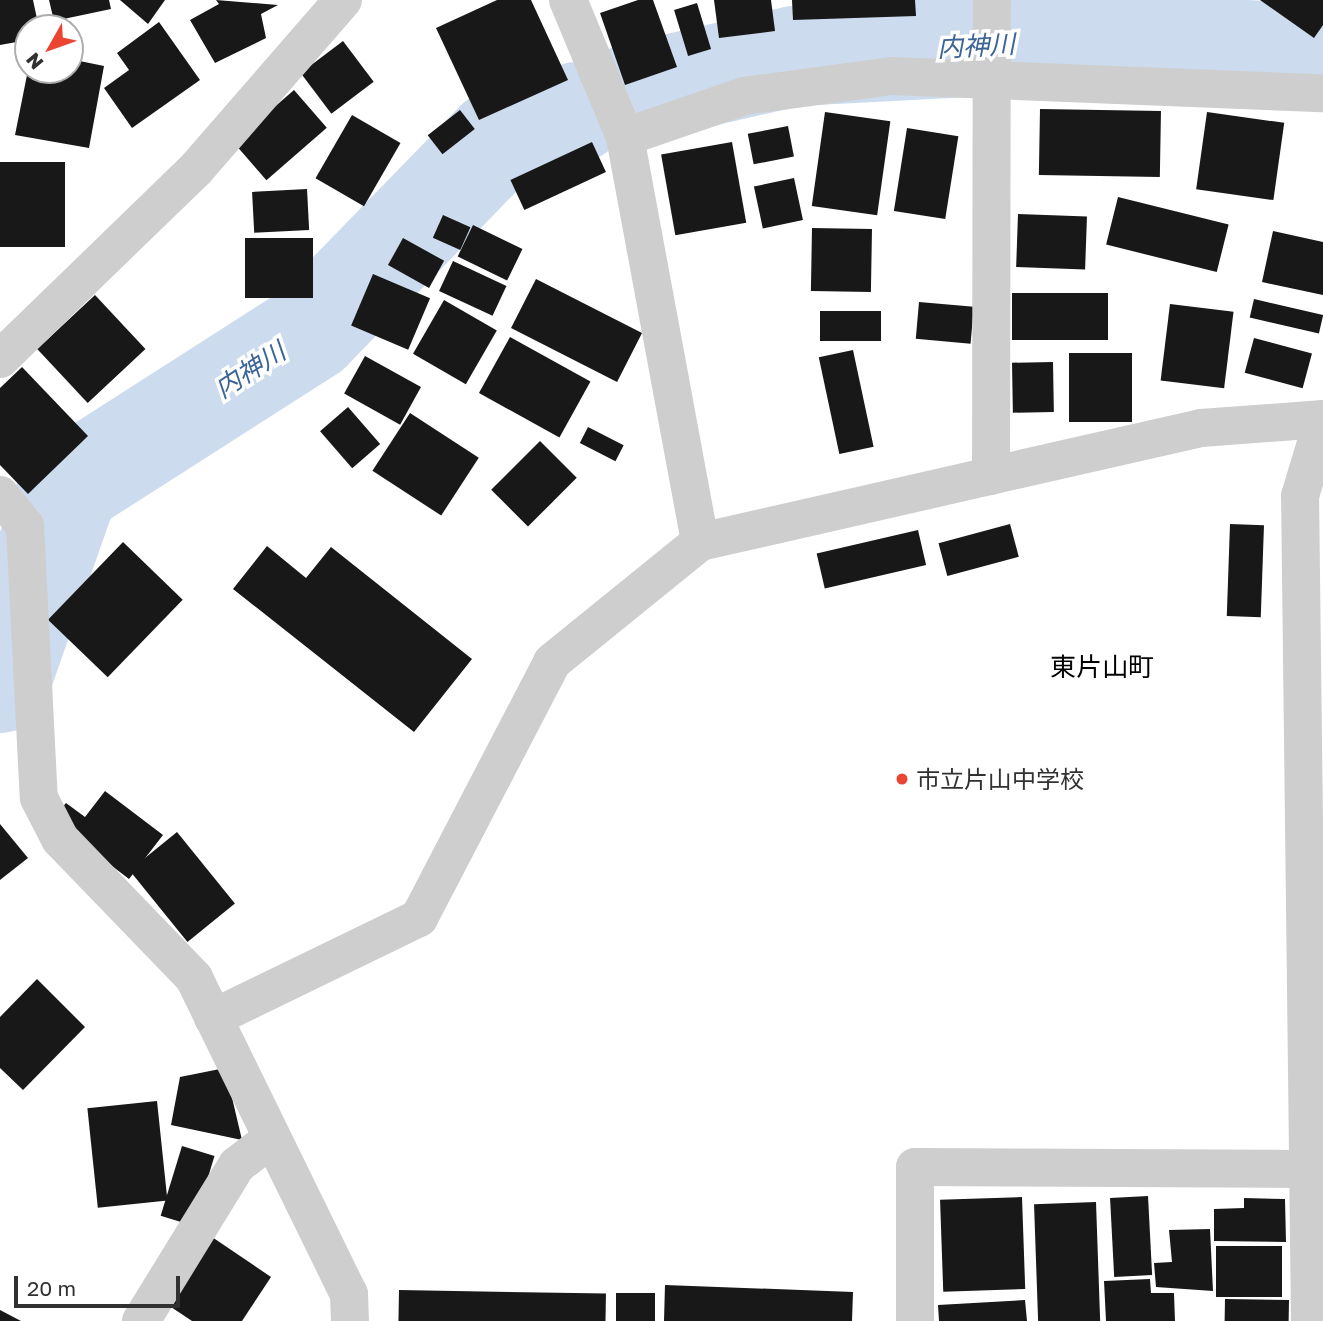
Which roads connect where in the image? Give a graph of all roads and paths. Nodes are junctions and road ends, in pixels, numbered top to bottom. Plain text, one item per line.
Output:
1 (343, 0) edge
2 (568, 0) edge
3 (991, 40) edge
4 (1323, 93) edge
5 (625, 137) junction
6 (4, 350) edge
7 (1323, 419) edge
8 (991, 475) junction
9 (0, 495) edge
10 (700, 541) junction
11 (1315, 881) edge
12 (213, 1018) junction
13 (272, 1138) junction
14 (1317, 1169) edge
15 (141, 1321) edge
16 (350, 1321) edge
17 (915, 1321) edge
18 (1310, 1321) edge

1 - 6 street
2 - 5 street
3 - 4 street
3 - 5 street
3 - 8 street
5 - 10 street
7 - 8 street
7 - 11 street
8 - 10 street
9 - 12 street
10 - 12 street
11 - 14 street
12 - 13 street
13 - 15 street
13 - 16 street
14 - 17 street
14 - 18 street

